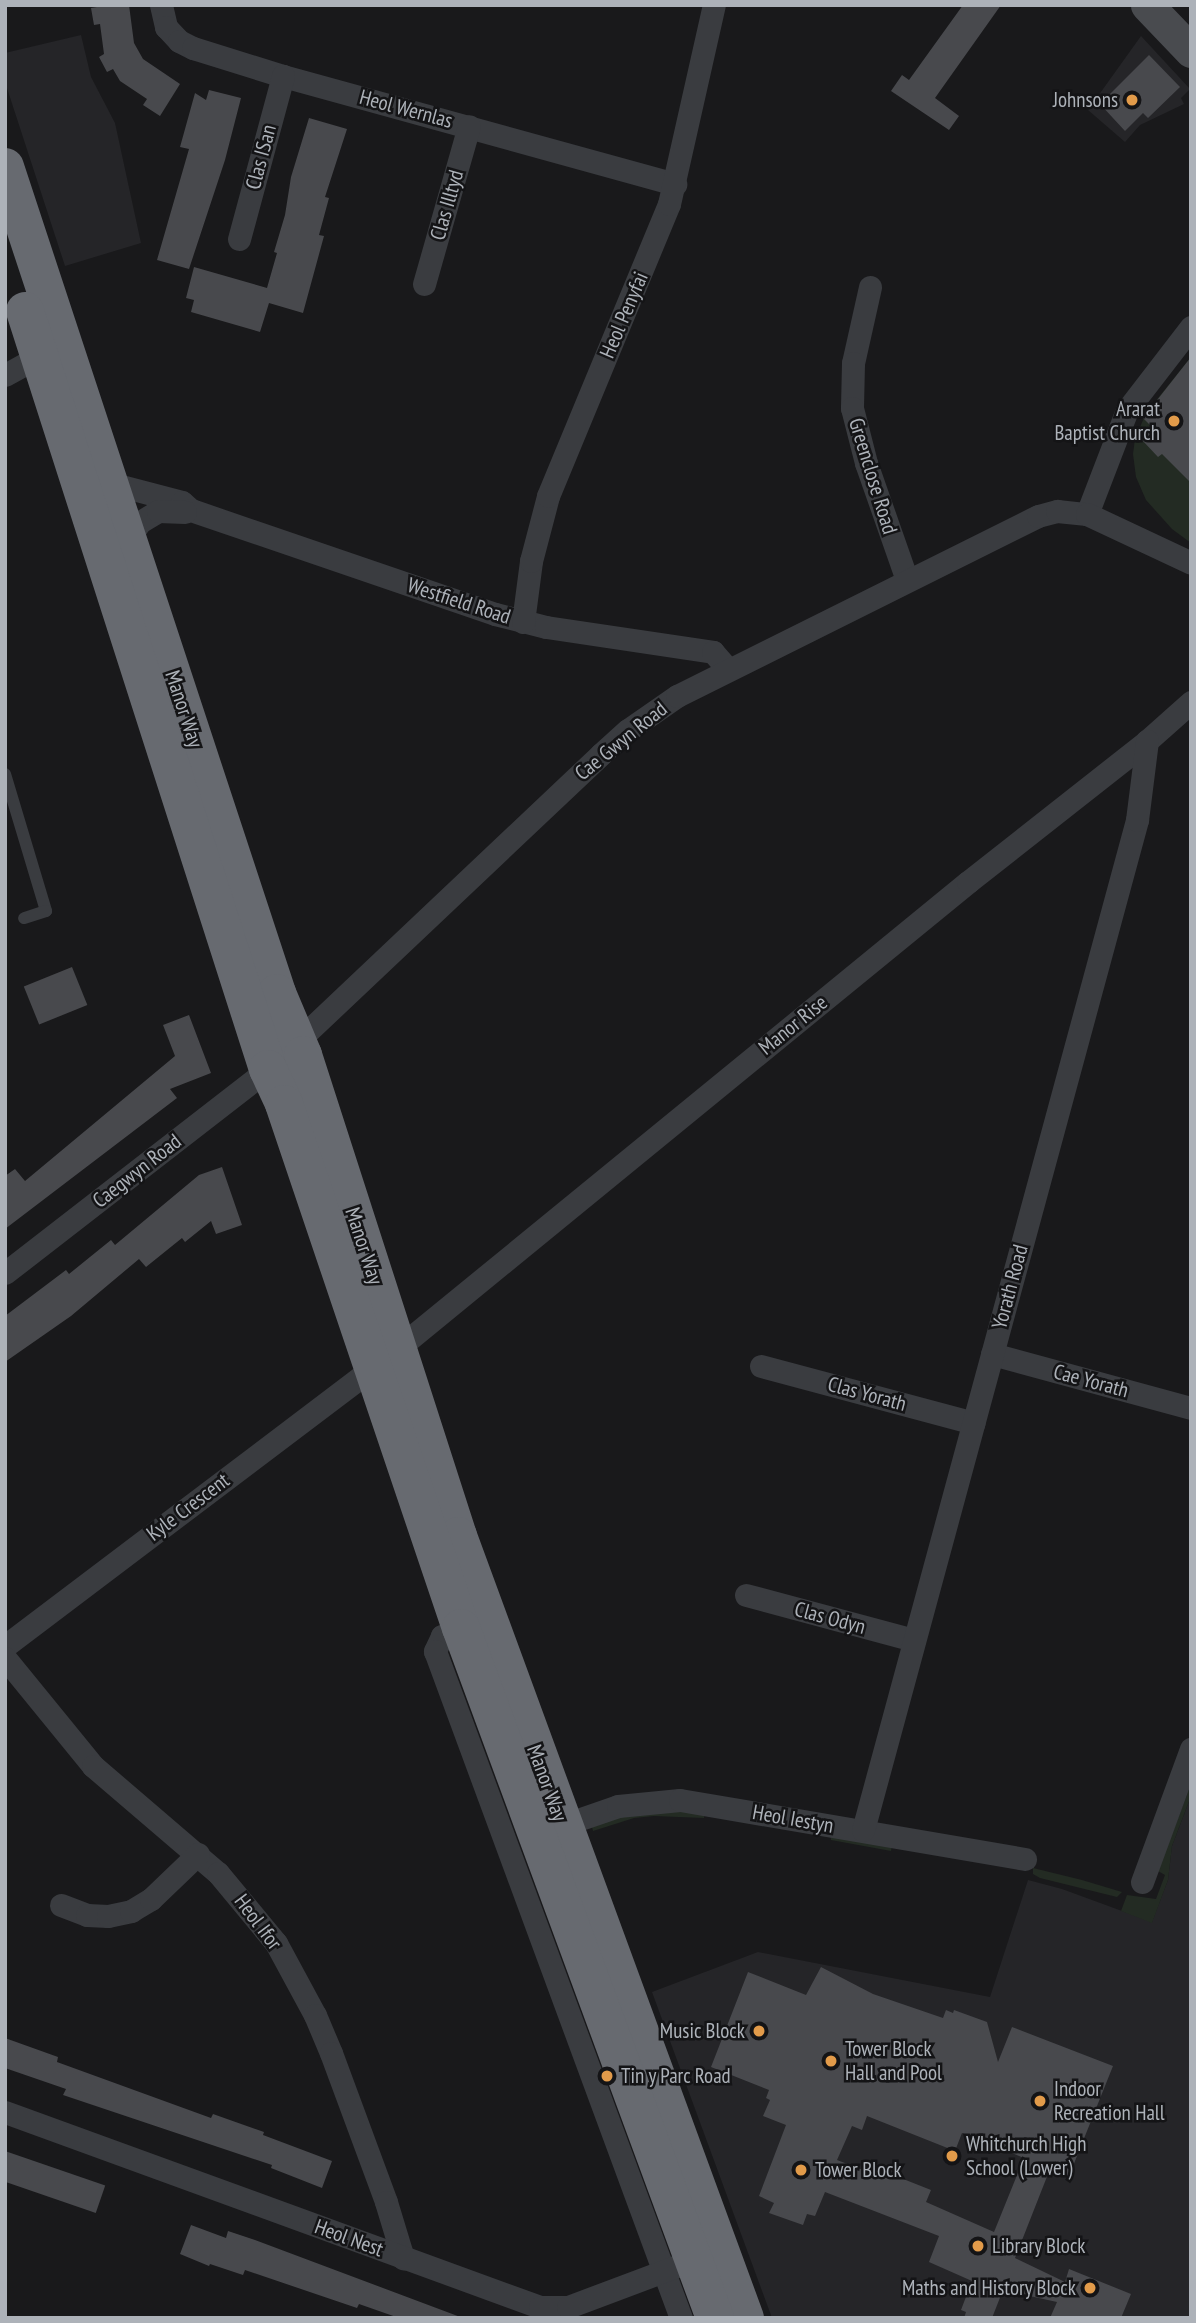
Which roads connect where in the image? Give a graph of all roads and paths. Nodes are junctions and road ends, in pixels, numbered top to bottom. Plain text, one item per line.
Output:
1 (161, 5) edge
2 (714, 5) edge
3 (1147, 5) edge
4 (1191, 51) edge
5 (283, 76) junction
6 (469, 127) junction
7 (5, 167) edge
8 (675, 184) junction
9 (239, 239) dead end
10 (5, 249) edge
11 (424, 284) dead end
12 (870, 286) dead end
13 (1191, 327) edge
14 (39, 356) junction
15 (5, 375) edge
16 (110, 483) junction
17 (191, 510) junction
18 (1087, 514) junction
19 (128, 539) junction
20 (1191, 563) edge
21 (907, 580) junction
22 (523, 621) junction
23 (729, 668) junction
24 (1191, 702) edge
25 (1147, 741) junction
26 (5, 775) edge
27 (24, 918) dead end
28 (298, 1041) junction
29 (268, 1069) junction
30 (5, 1273) edge
31 (992, 1354) junction
32 (384, 1359) junction
33 (761, 1366) dead end
34 (1191, 1408) edge
35 (973, 1423) junction
36 (746, 1595) dead end
37 (914, 1640) junction
38 (5, 1646) edge
39 (5, 1658) edge
40 (1191, 1749) edge
41 (563, 1825) junction
42 (863, 1830) junction
43 (198, 1854) junction
44 (1026, 1859) dead end
45 (1142, 1882) dead end
46 (61, 1905) dead end
47 (5, 2112) edge
48 (403, 2258) junction
49 (679, 2266) junction
50 (538, 2313) edge
51 (681, 2318) edge
52 (715, 2318) edge
53 (745, 2318) edge

1 - 5 street, Heol Wernlas
2 - 8 street, Heol Penyfai
3 - 4 street
5 - 6 street, Heol Wernlas
5 - 9 street, Clas ISan
6 - 8 street, Heol Wernlas
6 - 11 street, Clas Illtyd
7 - 16 highway, Manor Way
8 - 22 street, Heol Penyfai
10 - 14 highway, Manor Way
12 - 21 street, Greenclose Road
13 - 18 street
14 - 15 street
14 - 29 highway, Manor Way
16 - 17 street, Westfield Road
16 - 19 highway, Manor Way
17 - 19 street, Westfield Road
17 - 22 street, Westfield Road
18 - 20 street, Cae Gwyn Road
18 - 21 street, Cae Gwyn Road
19 - 28 highway, Manor Way
21 - 23 street, Cae Gwyn Road
22 - 23 street, Westfield Road
23 - 28 street, Cae Gwyn Road
24 - 25 street, Manor Rise
25 - 31 street, Yorath Road
25 - 32 street, Manor Rise
26 - 27 lane
28 - 29 street, Cae Gwyn Road
28 - 32 highway, Manor Way
29 - 30 street, Caegwyn Road
29 - 32 highway, Manor Way
31 - 34 street, Cae Yorath
31 - 35 street, Yorath Road
32 - 38 street, Kyle Crescent
32 - 41 highway, Manor Way
32 - 49 highway, Manor Way
33 - 35 street, Clas Yorath
35 - 37 street, Yorath Road
36 - 37 street, Clas Odyn
37 - 42 street, Yorath Road
39 - 43 street, Heol Ifor
40 - 45 street
41 - 42 street, Heol Iestyn
41 - 53 highway, Manor Way
42 - 44 street, Heol Iestyn
43 - 46 street
43 - 48 street, Heol Ifor
47 - 48 street, Heol Nest
48 - 50 street, Heol Nest
49 - 50 street, Heol Nest
49 - 51 street, Manor Way
49 - 52 highway, Manor Way

